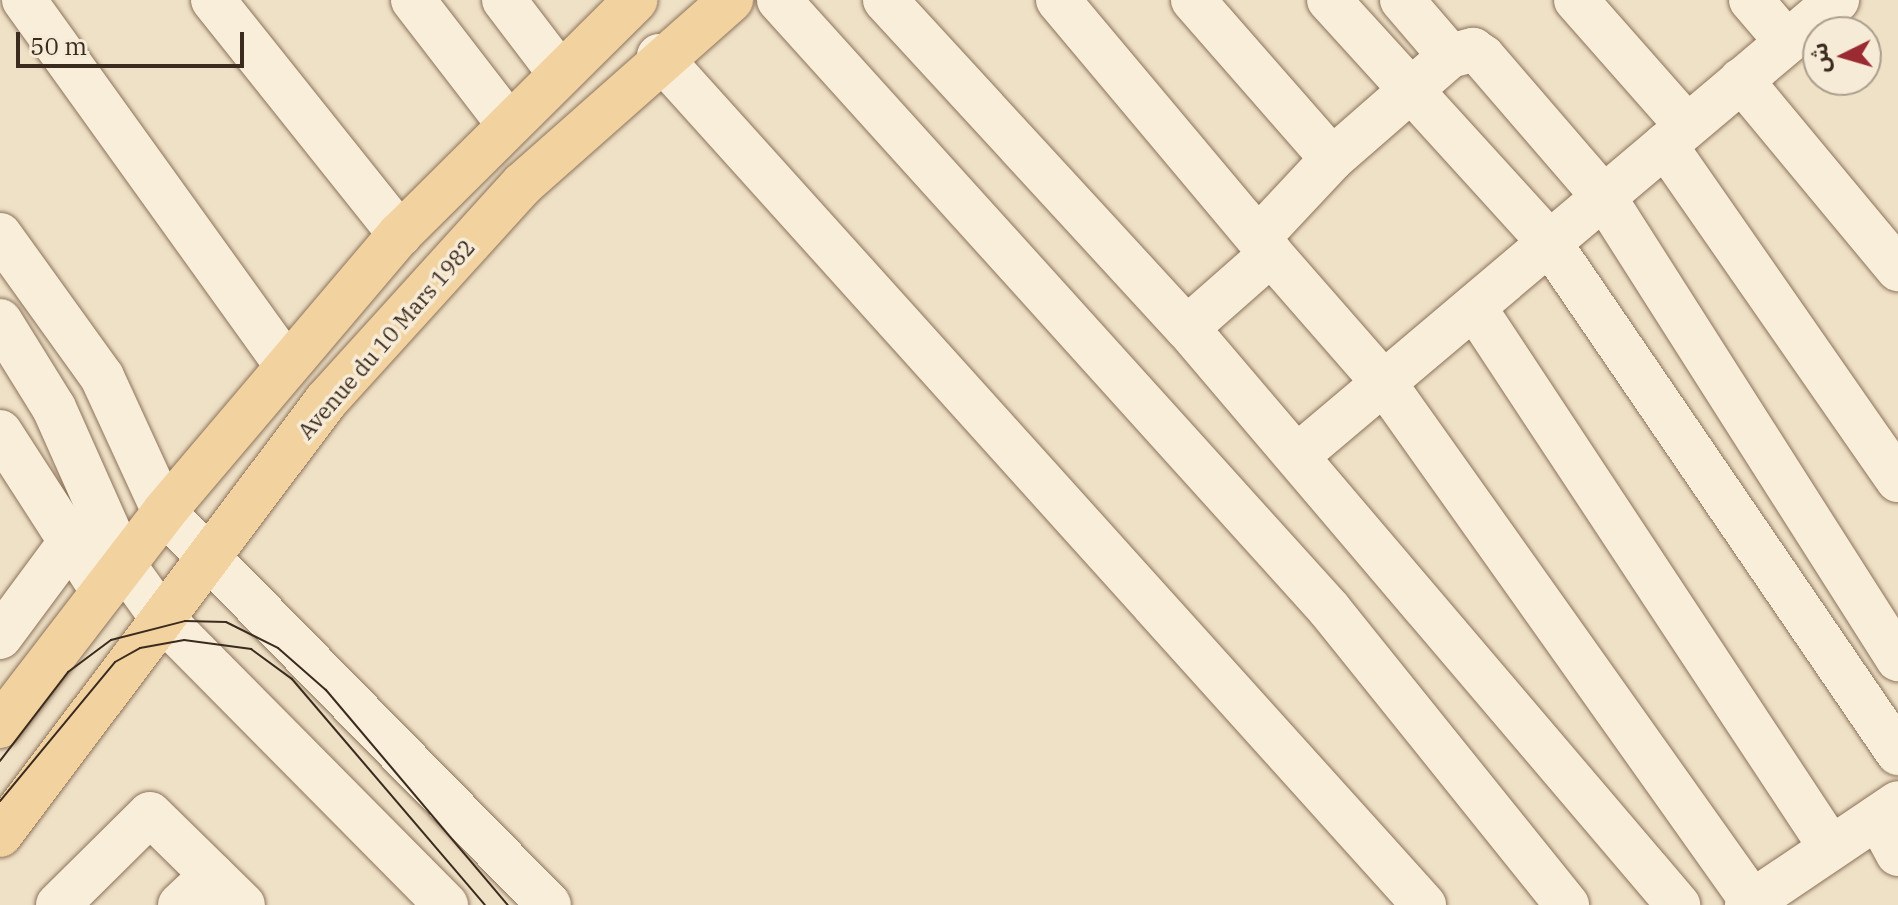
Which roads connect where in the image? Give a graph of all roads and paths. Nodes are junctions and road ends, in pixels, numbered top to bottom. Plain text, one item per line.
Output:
1 (213, 0) edge
2 (413, 0) edge
3 (504, 0) edge
4 (636, 0) edge
5 (731, 0) edge
6 (779, 0) edge
7 (885, 0) edge
8 (1058, 0) edge
9 (1193, 0) edge
10 (1329, 0) edge
11 (1402, 0) edge
12 (1576, 0) edge
13 (1751, 0) edge
14 (1837, 0) edge
15 (11, 7) edge
16 (1787, 42) junction
17 (659, 56) junction
18 (1450, 56) junction
19 (558, 71) junction
20 (1741, 80) junction
21 (1409, 90) junction
22 (507, 122) junction
23 (1676, 136) junction
24 (1332, 159) junction
25 (1604, 197) junction
26 (400, 234) junction
27 (0, 235) edge
28 (1549, 242) junction
29 (1265, 245) junction
30 (1898, 269) edge
31 (1474, 307) junction
32 (0, 321) edge
33 (1187, 328) junction
34 (286, 364) junction
35 (1385, 384) junction
36 (0, 432) edge
37 (1297, 456) junction
38 (1898, 480) edge
39 (164, 512) junction
40 (74, 537) junction
41 (209, 559) junction
42 (114, 578) junction
43 (162, 618) junction
44 (0, 637) edge
45 (1898, 659) edge
46 (0, 726) edge
47 (1898, 753) edge
48 (1891, 825) edge
49 (0, 835) edge
50 (1831, 848) junction
51 (212, 875) junction
52 (1749, 903) edge
53 (58, 905) edge
54 (180, 905) edge
55 (243, 905) edge
56 (446, 905) edge
57 (549, 905) edge
58 (1424, 905) edge
59 (1567, 905) edge
60 (1678, 905) edge

1 - 26 street
2 - 22 street
3 - 19 street
4 - 19 main road
5 - 17 main road, Avenue du 10 Mars 1982
6 - 59 street
7 - 33 street
8 - 29 street
9 - 24 street
10 - 21 street
11 - 18 street
12 - 23 street
13 - 16 street
14 - 16 street
15 - 34 street
16 - 20 street
17 - 41 main road, Avenue du 10 Mars 1982
17 - 58 street
18 - 21 street
18 - 25 street
19 - 22 main road
20 - 23 street
20 - 30 street
21 - 24 street
21 - 28 street
22 - 26 main road
23 - 25 street
23 - 38 street
24 - 29 street
25 - 28 street
25 - 45 street
26 - 34 main road
27 - 39 street
28 - 31 street
28 - 47 street
29 - 33 street
29 - 35 street
31 - 35 street
31 - 50 street
32 - 42 street
33 - 37 street
34 - 39 main road
35 - 37 street
35 - 52 street
36 - 40 street
37 - 60 street
39 - 41 street
39 - 42 main road
40 - 42 street
40 - 44 street
41 - 43 main road, Avenue du 10 Mars 1982
41 - 57 street
42 - 43 street
42 - 46 main road
43 - 49 main road, Avenue du 10 Mars 1982
43 - 56 street
48 - 50 street
50 - 52 street
51 - 53 street
51 - 54 street
51 - 55 street

